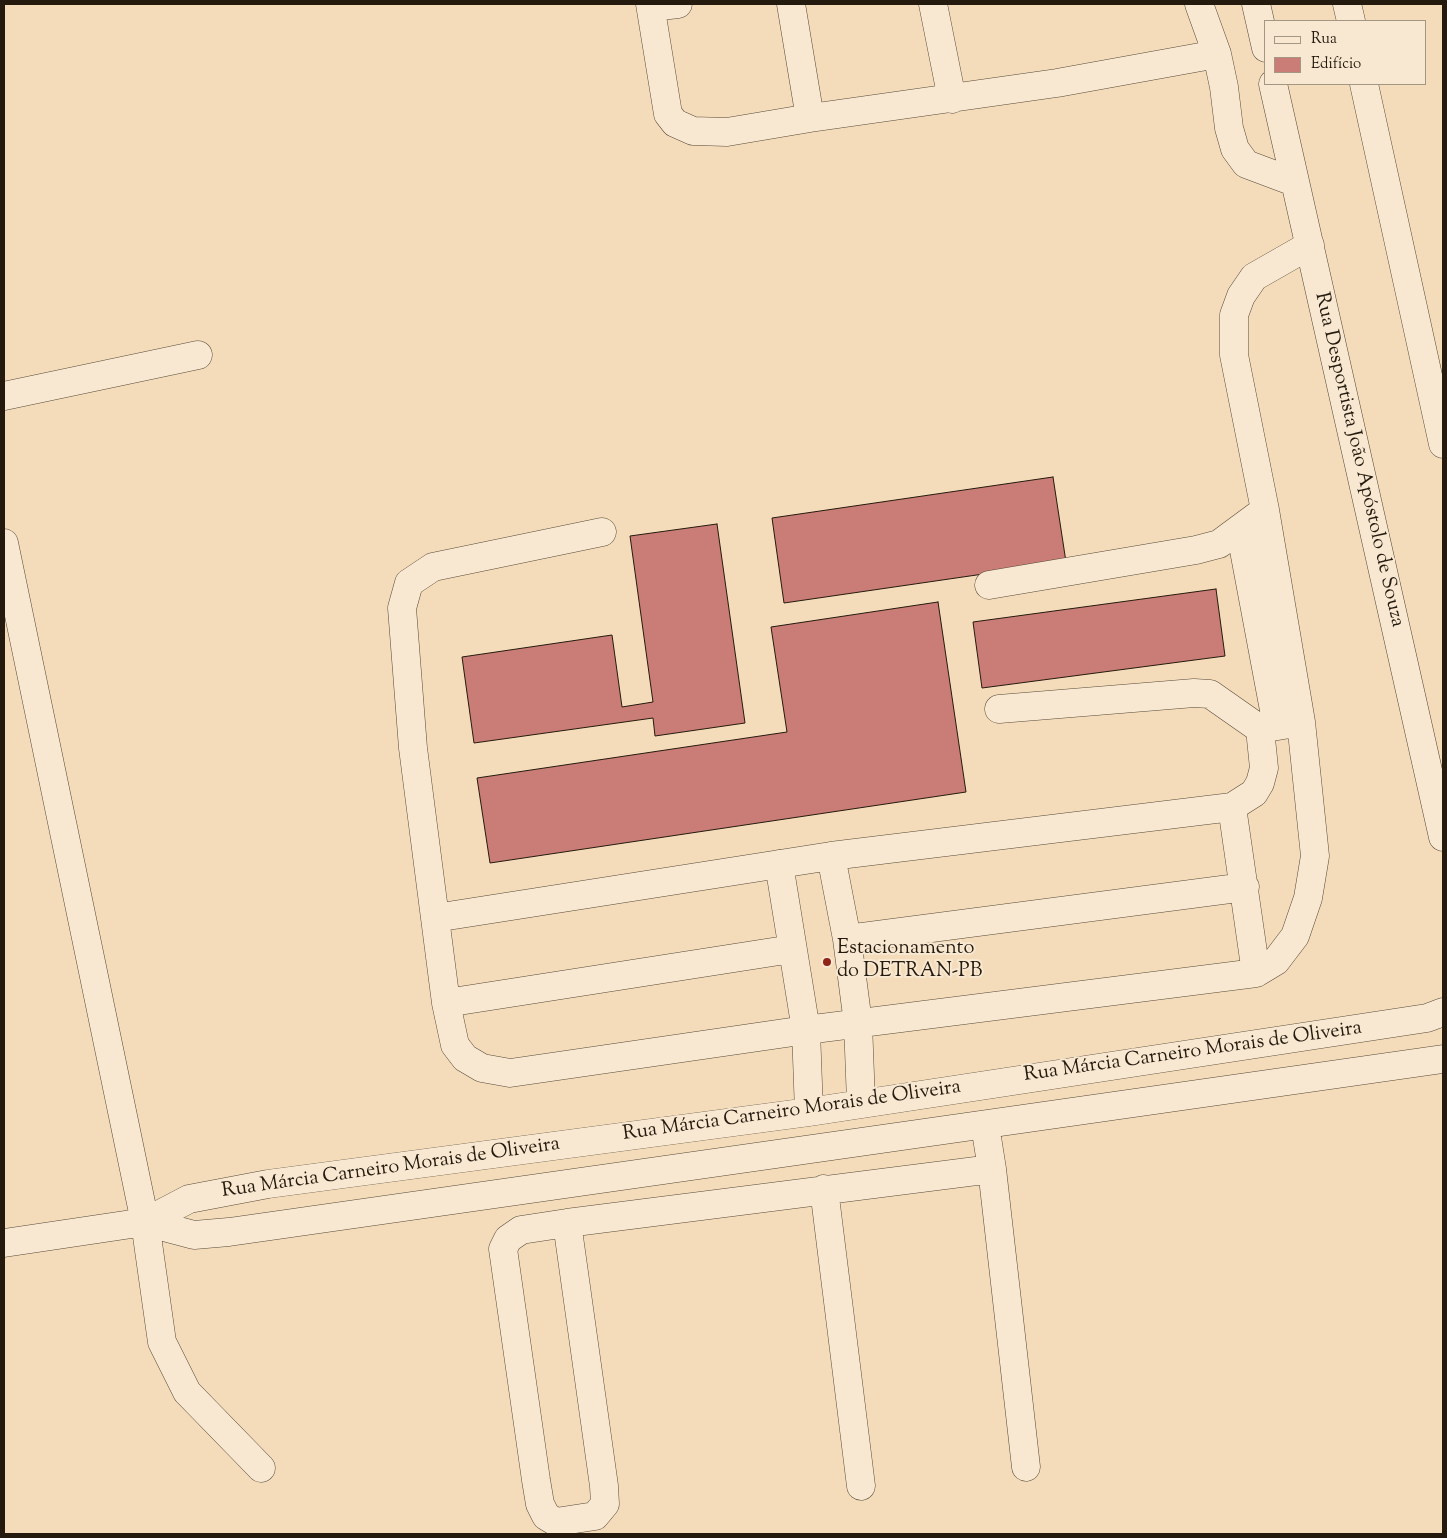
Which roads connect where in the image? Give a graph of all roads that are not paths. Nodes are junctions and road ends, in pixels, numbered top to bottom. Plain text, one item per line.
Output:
1 (678, 4) edge
2 (791, 4) edge
3 (933, 4) edge
4 (1199, 4) edge
5 (1256, 4) edge
6 (1347, 4) edge
7 (650, 6) edge
8 (1351, 20) edge
9 (1264, 39) edge
10 (1217, 54) junction
11 (1273, 85) edge
12 (1364, 85) edge
13 (952, 98) junction
14 (810, 118) junction
15 (1294, 182) junction
16 (1310, 245) junction
17 (198, 356) dead end
18 (4, 396) edge
19 (1443, 438) edge
20 (1265, 510) junction
21 (1240, 529) junction
22 (602, 532) dead end
23 (4, 543) edge
24 (989, 584) dead end
25 (999, 709) dead end
26 (1279, 726) junction
27 (1232, 807) junction
28 (1443, 837) edge
29 (831, 856) junction
30 (779, 864) junction
31 (1244, 887) junction
32 (435, 918) junction
33 (847, 939) junction
34 (792, 949) junction
35 (1256, 973) junction
36 (446, 1003) junction
37 (1443, 1012) edge
38 (858, 1023) junction
39 (806, 1030) junction
40 (1443, 1059) edge
41 (861, 1102) junction
42 (808, 1112) junction
43 (984, 1125) junction
44 (992, 1169) junction
45 (824, 1189) junction
46 (145, 1222) junction
47 (567, 1223) junction
48 (4, 1243) edge
49 (260, 1468) dead end
50 (1026, 1468) dead end
51 (861, 1486) dead end

1 - 7 street
2 - 14 street
3 - 13 street
4 - 10 street
5 - 9 street
6 - 8 street
7 - 14 street
10 - 13 street
10 - 15 street
11 - 15 street, Rua Desportista João Apóstolo de Souza
12 - 19 street
13 - 14 street
15 - 16 street, Rua Desportista João Apóstolo de Souza
16 - 20 street
16 - 28 street, Rua Desportista João Apóstolo de Souza
17 - 18 street
20 - 21 street
20 - 26 street
21 - 24 street
21 - 26 street
22 - 32 street
23 - 46 street
25 - 26 street
26 - 27 street
26 - 35 street
27 - 29 street
27 - 31 street
29 - 30 street
29 - 33 street
30 - 32 street
30 - 34 street
31 - 33 street
31 - 35 street
32 - 36 street
33 - 38 street
34 - 36 street
34 - 39 street
35 - 38 street
36 - 39 street
37 - 41 street, Rua Márcia Carneiro Morais de Oliveira
38 - 39 street
38 - 41 street
39 - 42 street
40 - 43 street, Rua Márcia Carneiro Morais de Oliveira
41 - 42 street, Rua Márcia Carneiro Morais de Oliveira
42 - 46 street, Rua Márcia Carneiro Morais de Oliveira
43 - 44 street
43 - 46 street, Rua Márcia Carneiro Morais de Oliveira
44 - 45 street
44 - 50 street
45 - 47 street
45 - 51 street
46 - 48 street, Rua Márcia Carneiro Morais de Oliveira
46 - 49 street
47 - 47 street

